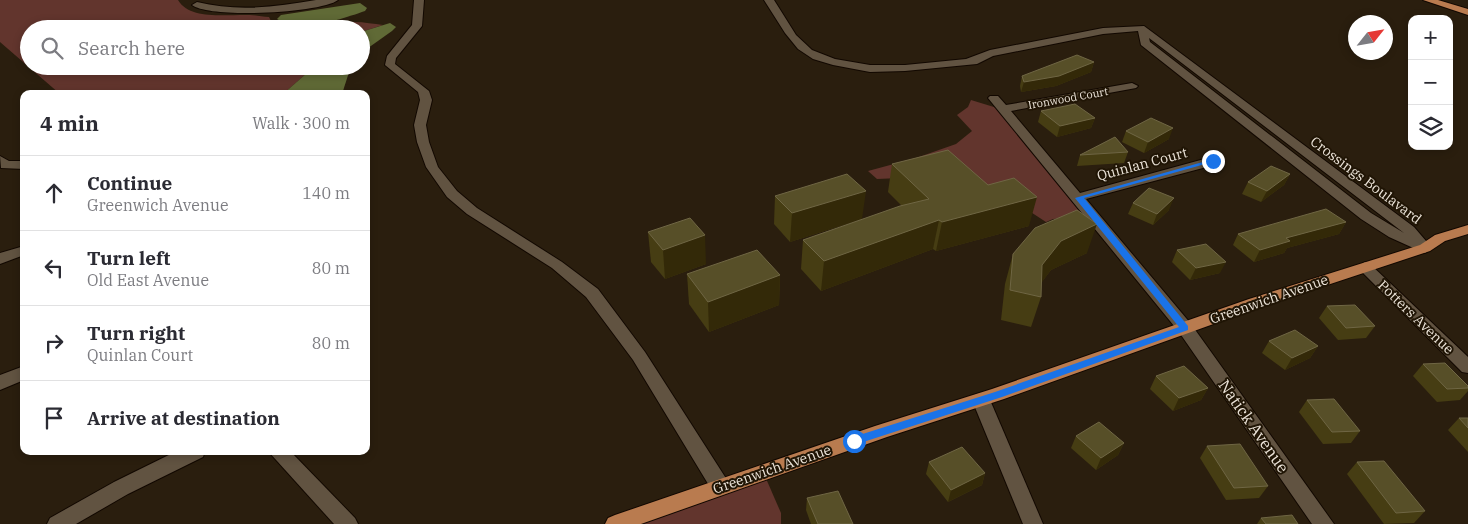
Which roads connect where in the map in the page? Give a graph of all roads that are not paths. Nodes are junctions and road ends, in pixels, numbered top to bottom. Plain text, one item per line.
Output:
1 (333, 0) edge
2 (419, 0) edge
3 (769, 0) edge
4 (1428, 0) edge
5 (1437, 0) edge
6 (197, 5) dead end
7 (1468, 10) edge
8 (1132, 86) dead end
9 (994, 98) dead end
10 (1004, 109) junction
11 (0, 160) edge
12 (1213, 161) dead end
13 (20, 165) edge
14 (1079, 198) junction
15 (1468, 229) edge
16 (1425, 248) junction
17 (20, 250) edge
18 (20, 251) edge
19 (0, 252) edge
20 (0, 259) edge
21 (1365, 267) junction
22 (1185, 328) junction
23 (1468, 367) edge
24 (20, 374) edge
25 (0, 383) edge
26 (981, 400) junction
27 (188, 455) edge
28 (281, 455) edge
29 (720, 486) junction
30 (57, 524) edge
31 (348, 524) edge
32 (615, 524) edge
33 (1033, 524) edge
34 (1324, 524) edge

1 - 6 street
2 - 29 street
3 - 16 street, Crossings Boulavard
4 - 7 main road
5 - 7 main road
8 - 10 street, Ironwood Court
9 - 10 street, Natick Avenue
10 - 14 street, Natick Avenue
11 - 13 street
12 - 14 street, Quinlan Court
14 - 22 street, Natick Avenue
15 - 16 main road, Greenwich Avenue
16 - 21 main road, Greenwich Avenue
17 - 19 street
18 - 20 street
21 - 22 main road, Greenwich Avenue
21 - 23 street, Potters Avenue
22 - 26 main road, Greenwich Avenue
22 - 34 street, Natick Avenue
24 - 25 street
26 - 29 main road, Greenwich Avenue
26 - 33 street
27 - 30 street
28 - 31 street
29 - 32 main road, Greenwich Avenue

